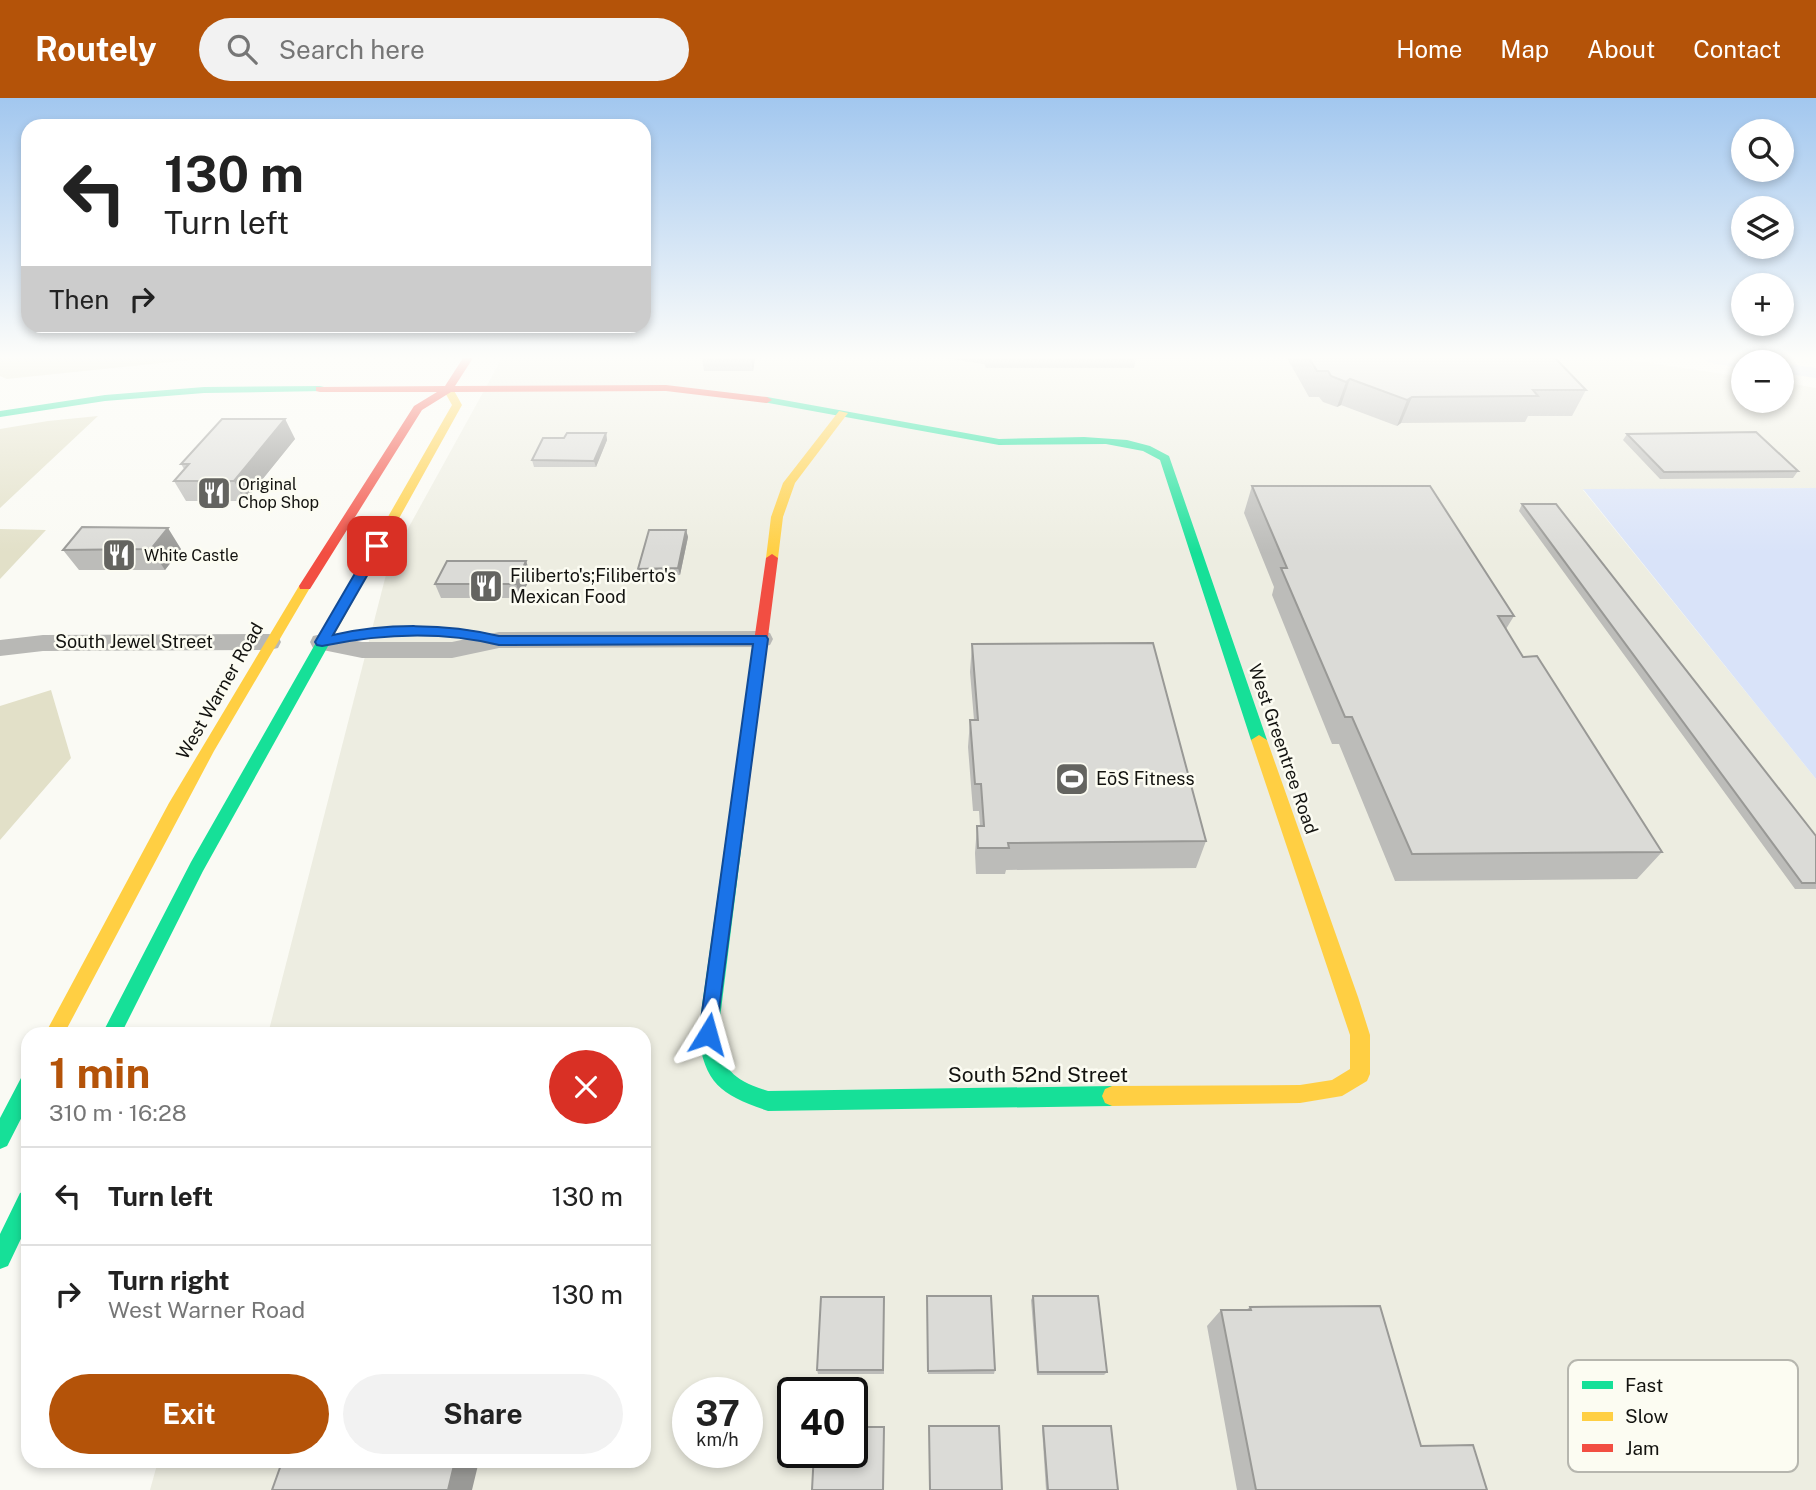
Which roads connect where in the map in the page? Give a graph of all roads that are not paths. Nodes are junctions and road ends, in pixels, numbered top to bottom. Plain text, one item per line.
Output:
1 (409, 423) edge
2 (447, 423) edge
3 (836, 423) edge
4 (894, 423) edge
5 (761, 639) junction
6 (322, 642) junction
7 (277, 646) junction
8 (0, 648) edge
9 (58, 1027) edge
10 (114, 1027) edge
11 (1360, 1073) joint
12 (21, 1098) edge
13 (0, 1139) edge
14 (21, 1215) edge
15 (0, 1258) edge

1 - 7 street, West Warner Road
2 - 6 street, West Warner Road
3 - 5 street
4 - 11 street, West Greentree Road
5 - 6 street
5 - 11 street, South 52nd Street
6 - 10 street, West Warner Road
7 - 8 street, South Jewel Street
7 - 9 street, West Warner Road
12 - 13 street
14 - 15 street

